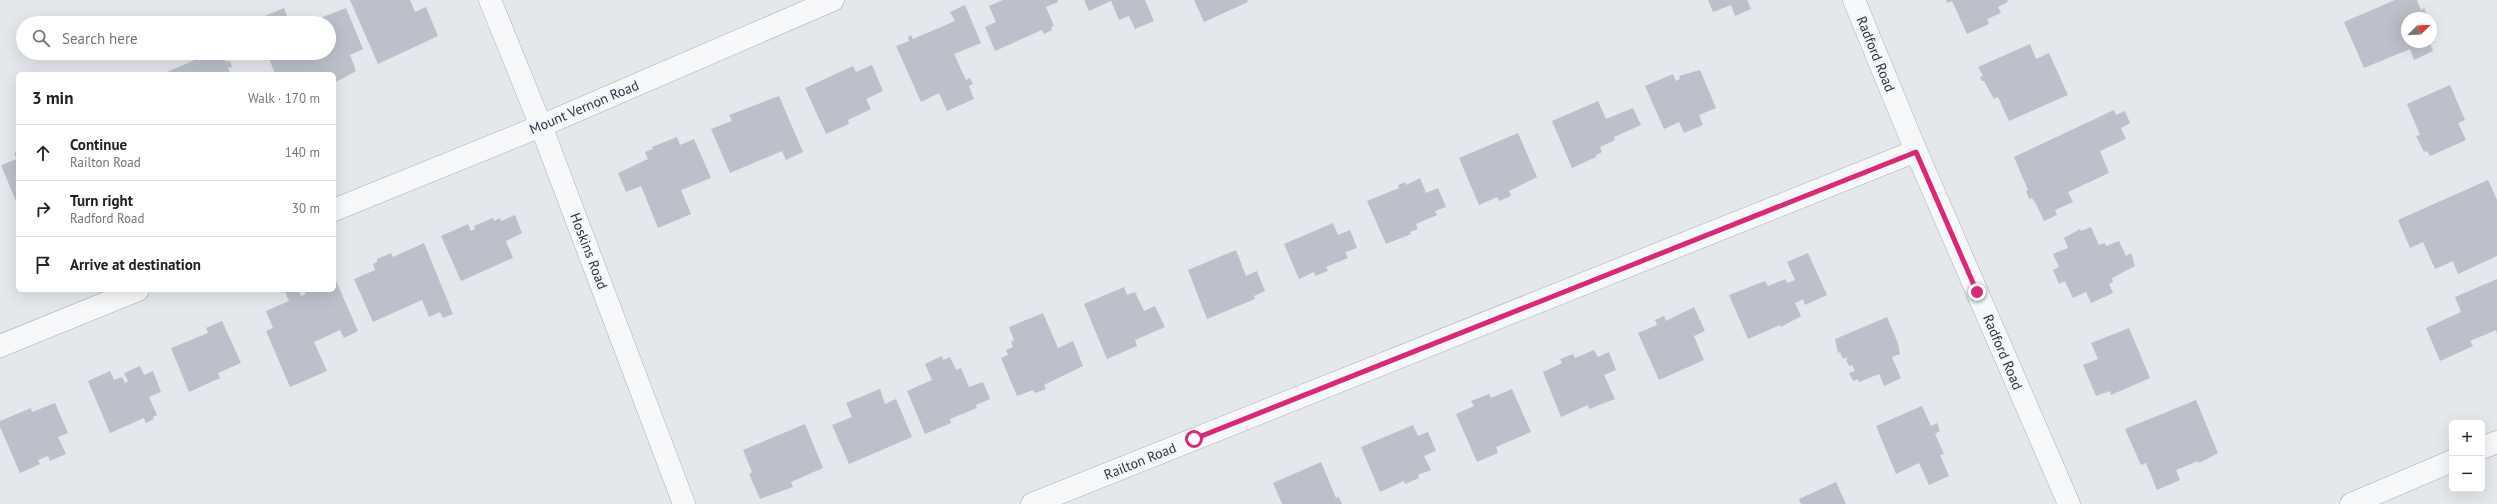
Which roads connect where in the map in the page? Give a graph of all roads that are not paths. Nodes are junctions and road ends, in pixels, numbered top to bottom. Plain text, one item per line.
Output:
1 (490, 0) edge
2 (833, 0) edge
3 (1854, 0) edge
4 (541, 126) junction
5 (1916, 152) junction
6 (336, 209) edge
7 (133, 292) edge
8 (0, 346) edge
9 (2497, 442) edge
10 (2485, 447) edge
11 (2449, 462) edge
12 (684, 504) edge
13 (1032, 504) edge
14 (2069, 504) edge
15 (2351, 504) edge

1 - 4 street, Hoskins Road
2 - 4 street, Mount Vernon Road
3 - 5 street, Radford Road
4 - 6 street, Mount Vernon Road
4 - 12 street, Hoskins Road
5 - 13 street, Railton Road
5 - 14 street, Radford Road
7 - 8 street
9 - 10 street
11 - 15 street

